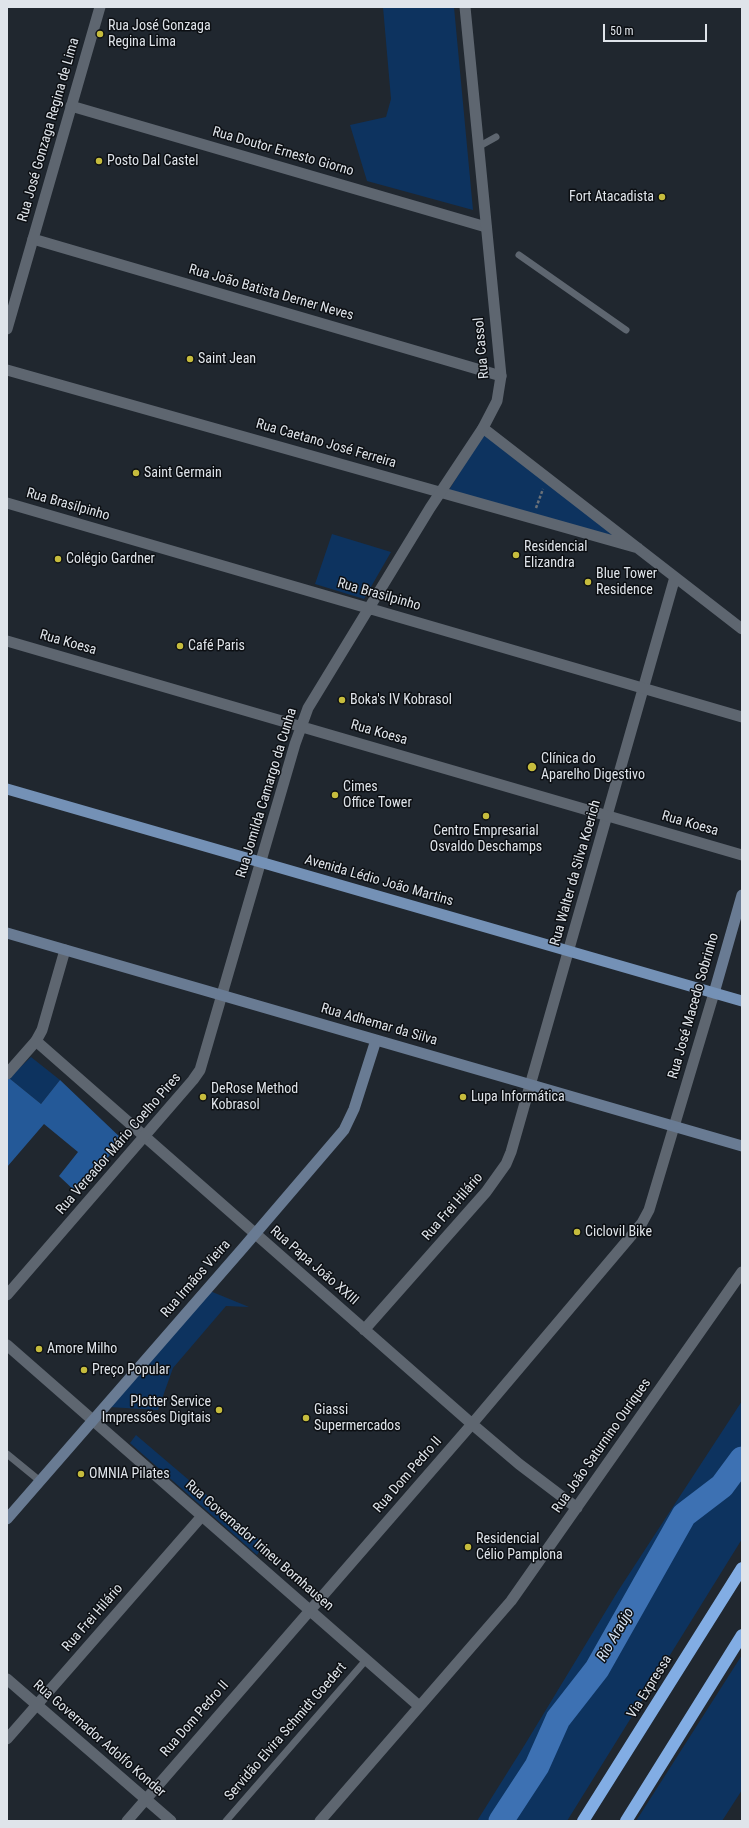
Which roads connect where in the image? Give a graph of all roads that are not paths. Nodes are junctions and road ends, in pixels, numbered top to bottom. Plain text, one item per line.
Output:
1 (100, 7) edge
2 (465, 7) edge
3 (71, 106) junction
4 (496, 137) dead end
5 (478, 147) junction
6 (486, 227) junction
7 (33, 239) junction
8 (519, 255) dead end
9 (7, 330) edge
10 (626, 330) dead end
11 (7, 370) edge
12 (501, 376) junction
13 (483, 428) junction
14 (440, 492) junction
15 (7, 503) edge
16 (638, 548) junction
17 (675, 577) junction
18 (369, 608) junction
19 (742, 629) edge
20 (7, 641) edge
21 (644, 688) junction
22 (742, 717) edge
23 (301, 726) junction
24 (7, 789) edge
25 (608, 816) junction
26 (742, 855) edge
27 (262, 863) junction
28 (742, 895) edge
29 (7, 933) edge
30 (65, 950) junction
31 (569, 951) junction
32 (714, 993) junction
33 (223, 996) junction
34 (742, 1001) edge
35 (376, 1040) junction
36 (36, 1041) junction
37 (7, 1074) edge
38 (531, 1084) junction
39 (675, 1126) junction
40 (144, 1137) junction
41 (742, 1146) edge
42 (255, 1234) junction
43 (742, 1272) edge
44 (7, 1295) edge
45 (364, 1330) junction
46 (7, 1345) edge
47 (93, 1420) junction
48 (472, 1424) junction
49 (7, 1454) edge
50 (40, 1481) junction
51 (577, 1508) junction
52 (202, 1516) junction
53 (7, 1519) edge
54 (742, 1568) edge
55 (310, 1610) junction
56 (742, 1635) edge
57 (366, 1660) junction
58 (7, 1679) edge
59 (37, 1705) junction
60 (419, 1706) junction
61 (7, 1739) edge
62 (146, 1799) junction
63 (127, 1821) edge
64 (171, 1821) edge
65 (226, 1821) edge
66 (320, 1821) edge
67 (583, 1821) edge
68 (626, 1821) edge

1 - 3 street, Rua José Gonzaga Regina de Lima
2 - 5 street, Rua Cassol
3 - 6 street, Rua Doutor Ernesto Giorno
3 - 7 street, Rua José Gonzaga Regina de Lima
4 - 5 lane
5 - 6 street, Rua Cassol
6 - 12 street, Rua Cassol
7 - 9 street, Rua José Gonzaga Regina de Lima
7 - 12 street, Rua João Batista Derner Neves
8 - 10 lane
11 - 14 street, Rua Caetano José Ferreira
12 - 13 street, Rua Cassol
13 - 14 street, Rua Jomilda Camargo da Cunha
13 - 16 street
14 - 16 street, Rua Caetano José Ferreira
14 - 18 street, Rua Jomilda Camargo da Cunha
15 - 18 street, Rua Brasilpinho
16 - 17 street
17 - 19 street
17 - 21 street, Rua Walter da Silva Koerich
18 - 21 street, Rua Brasilpinho
18 - 23 street, Rua Jomilda Camargo da Cunha
20 - 23 street, Rua Koesa
21 - 22 street, Rua Brasilpinho
21 - 25 street, Rua Walter da Silva Koerich
23 - 25 street, Rua Koesa
23 - 27 street, Rua Jomilda Camargo da Cunha
24 - 27 main road, Avenida Lédio João Martins
25 - 26 street, Rua Koesa
25 - 31 street, Rua Walter da Silva Koerich
27 - 31 main road, Avenida Lédio João Martins
27 - 33 street, Rua Jomilda Camargo da Cunha
28 - 32 main road, Rua José Macedo Sobrinho
29 - 30 main road, Rua Adhemar da Silva
30 - 33 main road, Rua Adhemar da Silva
30 - 36 street
31 - 32 main road, Avenida Lédio João Martins
31 - 38 street, Rua Walter da Silva Koerich
32 - 34 main road, Avenida Lédio João Martins
32 - 39 street, Rua José Macedo Sobrinho
33 - 35 main road, Rua Adhemar da Silva
33 - 40 street, Rua Vereador Mário Coelho Pires
35 - 38 main road, Rua Adhemar da Silva
35 - 42 main road, Rua Irmãos Vieira
36 - 37 street
36 - 40 street, Rua Papa João XXIII
38 - 39 main road, Rua Adhemar da Silva
38 - 45 street, Rua Frei Hilário
39 - 41 main road, Rua Adhemar da Silva
39 - 48 street, Rua Dom Pedro II
40 - 42 street, Rua Papa João XXIII
40 - 44 street, Rua Vereador Mário Coelho Pires
42 - 45 street, Rua Papa João XXIII
42 - 47 main road, Rua Irmãos Vieira
43 - 51 street, Rua João Saturnino Ouriques
45 - 48 street, Rua Papa João XXIII
46 - 47 street, Rua Governador Irineu Bornhausen
47 - 50 main road, Rua Irmãos Vieira
47 - 52 street, Rua Governador Irineu Bornhausen
48 - 51 street, Rua Papa João XXIII
48 - 55 street, Rua Dom Pedro II
49 - 50 lane
50 - 53 main road, Rua Irmãos Vieira
51 - 60 street, Rua João Saturnino Ouriques
52 - 55 street, Rua Governador Irineu Bornhausen
52 - 59 street, Rua Frei Hilário
54 - 67 highway, Via Expressa
55 - 57 street, Rua Governador Irineu Bornhausen
55 - 62 street, Rua Dom Pedro II
56 - 68 highway
57 - 60 street, Rua Governador Irineu Bornhausen
57 - 65 lane, Servidão Elvira Schmidt Goedert
58 - 59 street, Rua Governador Adolfo Konder
59 - 61 street, Rua Frei Hilário
59 - 62 street, Rua Governador Adolfo Konder
60 - 66 street, Rua João Saturnino Ouriques
62 - 63 street, Rua Dom Pedro II
62 - 64 street, Rua Governador Adolfo Konder

